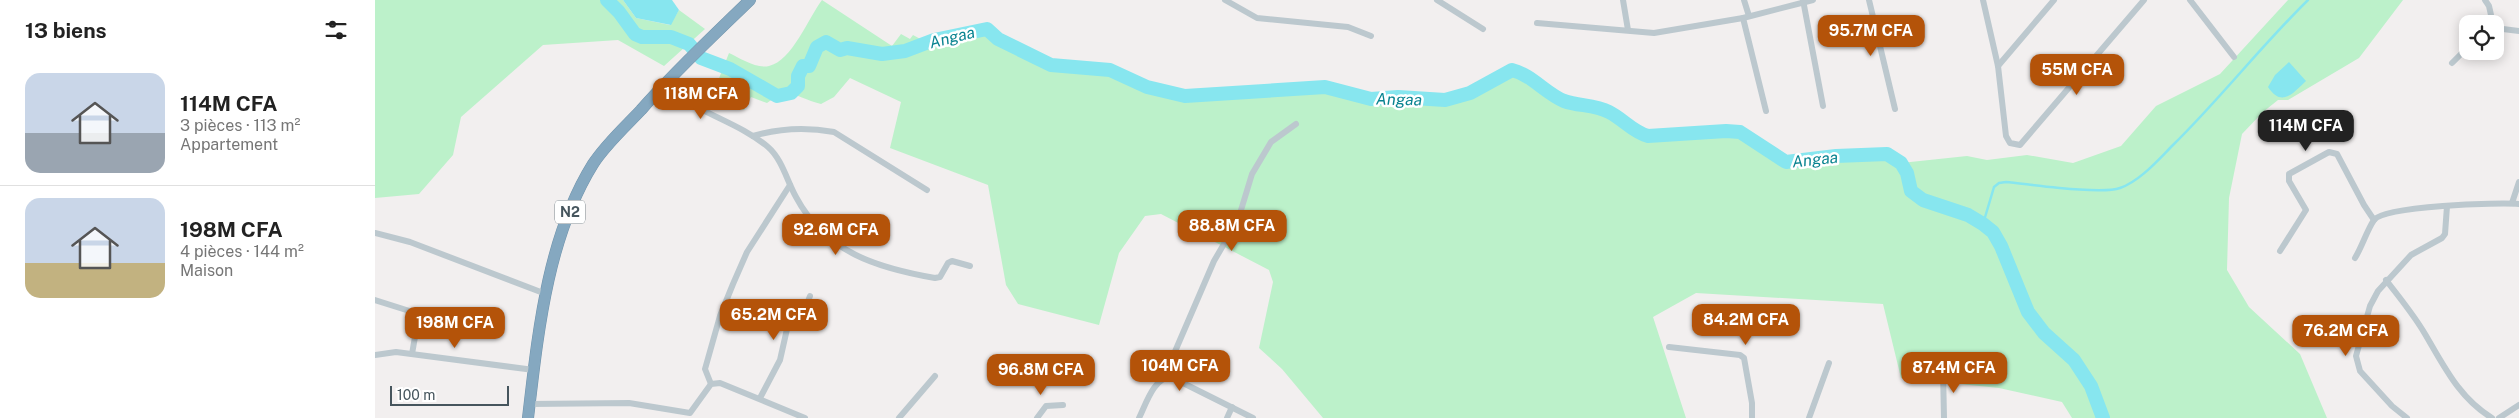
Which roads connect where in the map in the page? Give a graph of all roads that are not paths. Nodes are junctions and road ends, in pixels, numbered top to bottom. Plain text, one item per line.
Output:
1 (750, 0) edge
2 (1225, 0) edge
3 (1437, 0) edge
4 (1623, 0) edge
5 (1744, 0) edge
6 (1813, 0) edge
7 (1869, 0) edge
8 (1983, 0) edge
9 (2054, 0) edge
10 (2145, 0) edge
11 (2190, 0) edge
12 (2485, 0) edge
13 (1804, 1) edge
14 (2491, 15) edge
15 (1746, 17) junction
16 (1537, 23) dead end
17 (1483, 29) dead end
18 (2504, 29) edge
19 (1628, 30) junction
20 (2519, 31) edge
21 (1371, 36) dead end
22 (2459, 56) edge
23 (2234, 57) dead end
24 (2452, 63) dead end
25 (1998, 66) junction
26 (665, 83) junction
27 (1823, 106) dead end
28 (1895, 109) dead end
29 (1766, 110) dead end
30 (1296, 124) dead end
31 (753, 136) junction
32 (2519, 182) edge
33 (790, 185) junction
34 (927, 190) dead end
35 (2515, 204) edge
36 (2447, 206) junction
37 (2374, 220) junction
38 (375, 233) edge
39 (2280, 251) dead end
40 (2355, 258) dead end
41 (970, 266) dead end
42 (2386, 280) junction
43 (546, 294) junction
44 (811, 296) dead end
45 (375, 300) edge
46 (1669, 347) dead end
47 (412, 354) junction
48 (375, 355) edge
49 (1829, 363) dead end
50 (533, 370) junction
51 (1943, 370) dead end
52 (935, 376) dead end
53 (1164, 377) junction
54 (711, 384) junction
55 (760, 398) junction
56 (530, 404) junction
57 (1063, 405) dead end
58 (2519, 405) edge
59 (1232, 407) junction
60 (2480, 415) edge
61 (690, 416) edge
62 (528, 418) edge
63 (805, 418) edge
64 (899, 418) edge
65 (1037, 418) edge
66 (1139, 418) edge
67 (1227, 418) edge
68 (1253, 418) edge
69 (1752, 418) edge
70 (1809, 418) edge
71 (1944, 418) edge
72 (2407, 418) edge
73 (2492, 418) edge
74 (2499, 418) edge

1 - 26 highway, N2
2 - 21 street
3 - 17 street
4 - 19 street
5 - 15 street
6 - 13 street
7 - 28 street
8 - 25 street
9 - 25 street
10 - 25 street
11 - 23 street
12 - 14 street
13 - 15 street
13 - 27 street
15 - 19 street
15 - 29 street
16 - 19 street
18 - 20 street
22 - 24 street
26 - 31 street
26 - 43 highway, N2
30 - 53 street
31 - 33 street
31 - 34 street
32 - 35 street
33 - 41 street
33 - 54 street
35 - 36 street
36 - 37 street
36 - 42 street
37 - 39 street
37 - 40 street
38 - 43 street
42 - 60 street
42 - 72 street
43 - 50 highway, N2
44 - 55 street
45 - 47 street
46 - 69 street
47 - 48 street
47 - 50 street
49 - 70 street
50 - 56 highway, N2
51 - 71 street
52 - 64 street
53 - 59 street
53 - 66 street
54 - 55 street
54 - 61 street
55 - 63 street
56 - 61 street
56 - 62 highway, N2
57 - 65 street
58 - 74 street
59 - 67 street
59 - 68 street
60 - 73 street

